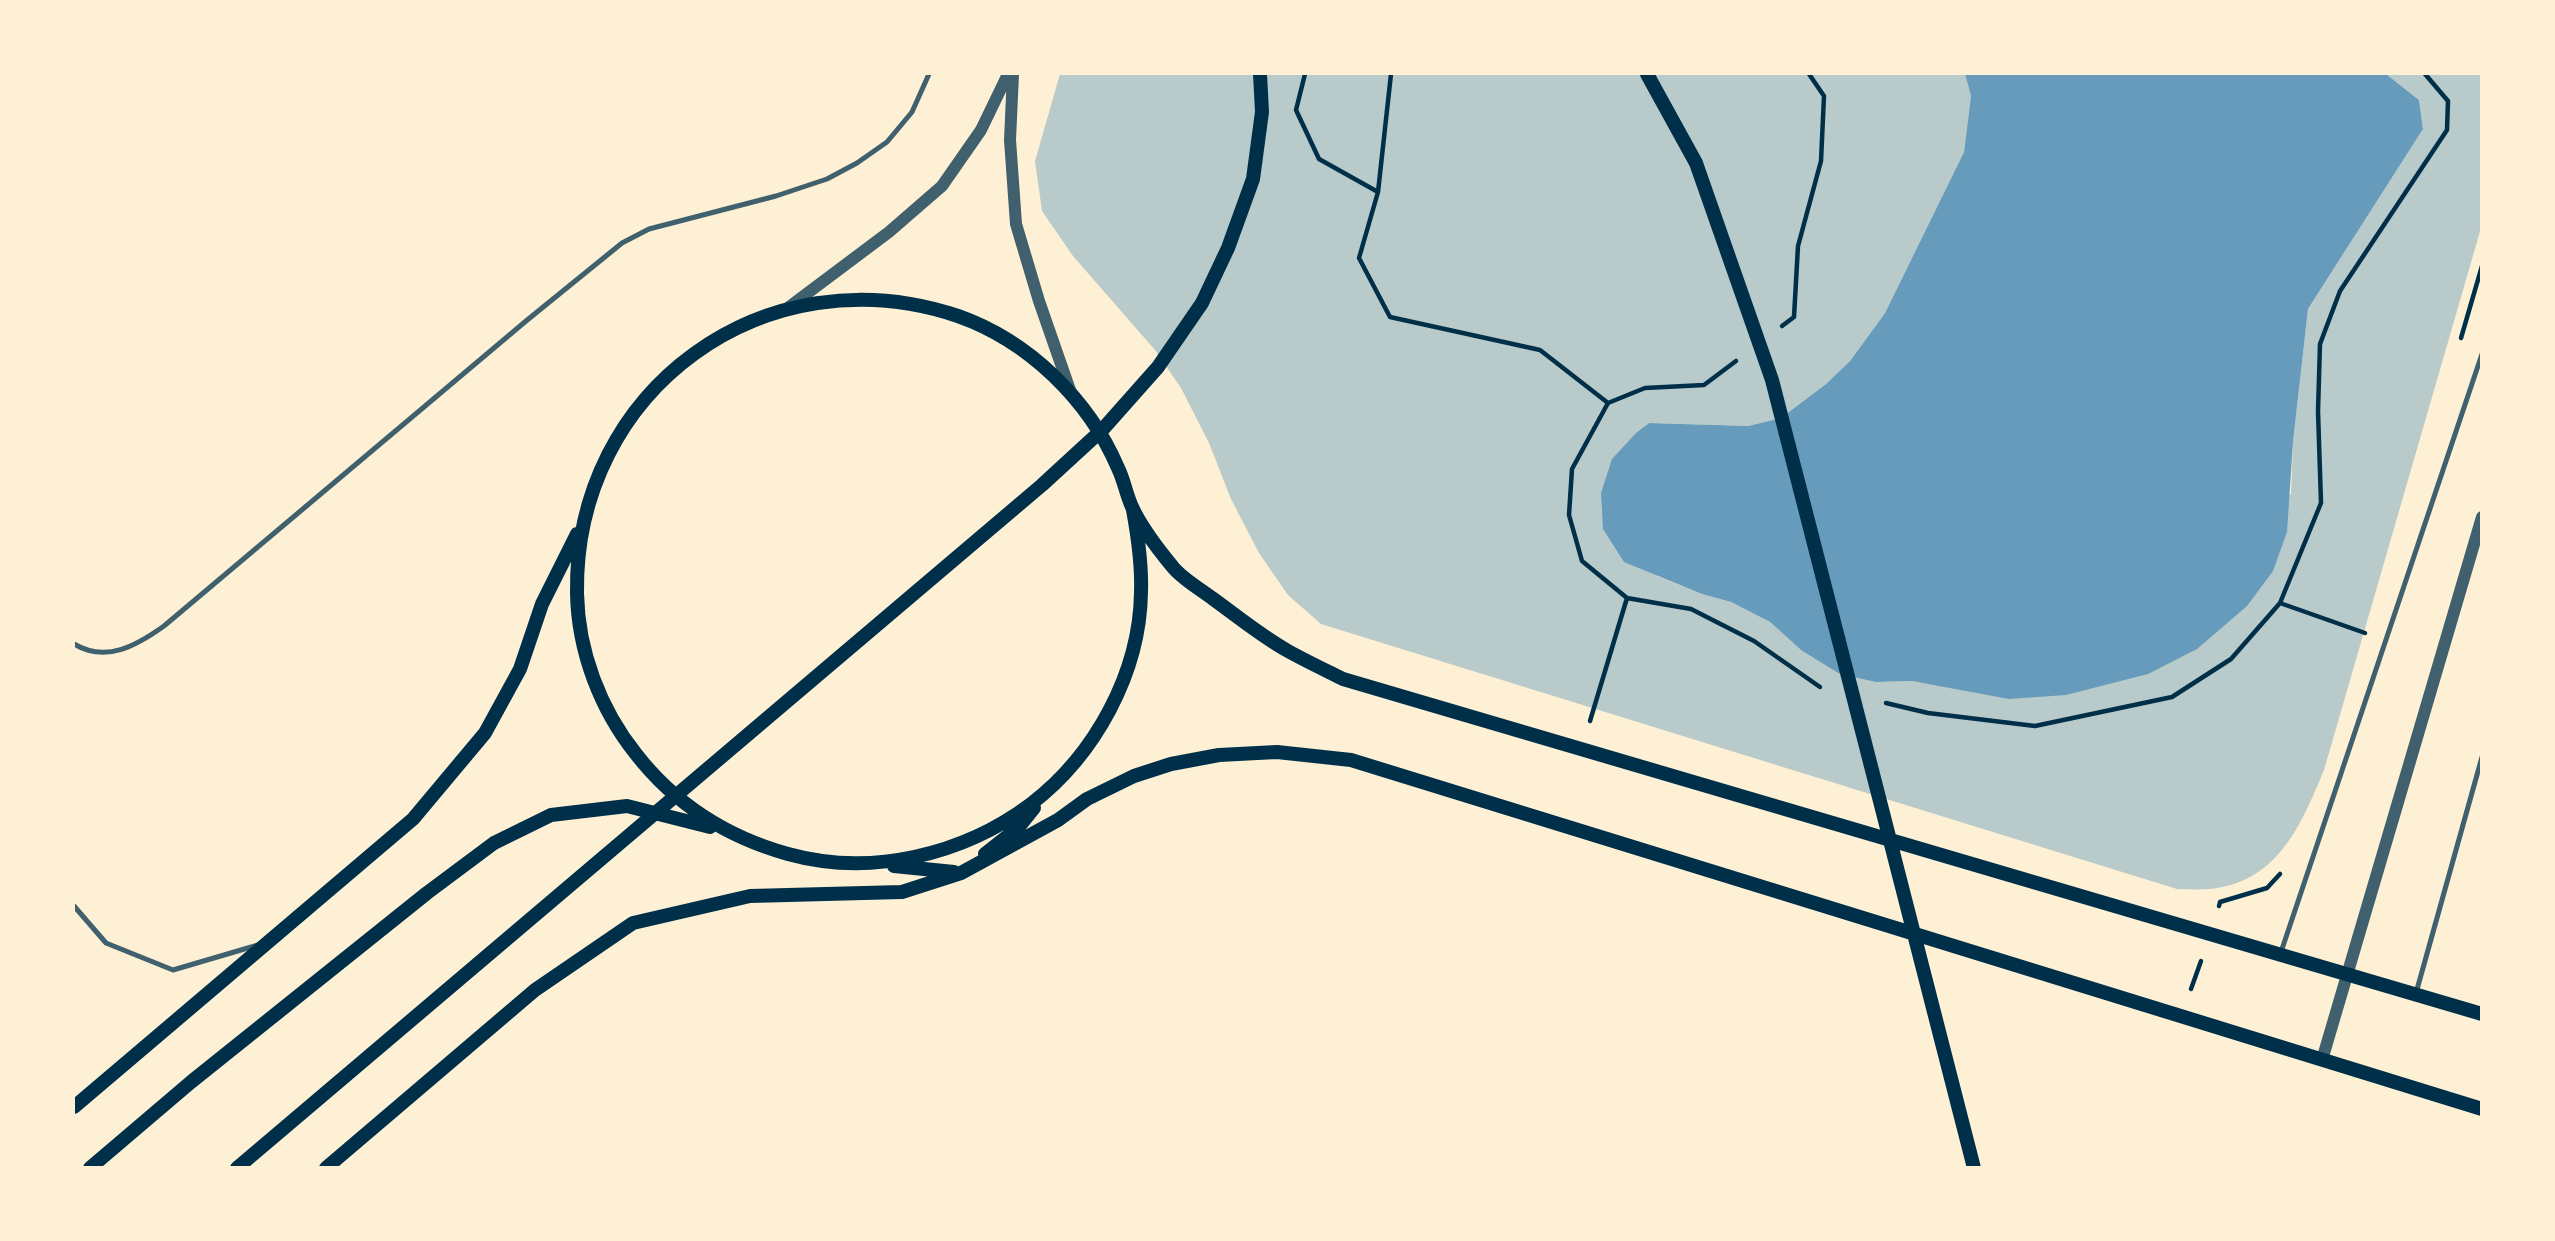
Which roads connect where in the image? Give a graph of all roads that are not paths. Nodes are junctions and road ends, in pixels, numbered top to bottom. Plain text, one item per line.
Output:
1 (929, 74) edge
2 (1010, 74) edge
3 (1260, 74) edge
4 (1647, 74) edge
5 (789, 307) junction
6 (2482, 354) edge
7 (1071, 393) junction
8 (1133, 510) junction
9 (2482, 517) edge
10 (583, 524) junction
11 (74, 644) edge
12 (2482, 757) edge
13 (1047, 791) junction
14 (758, 845) junction
15 (844, 863) junction
16 (961, 873) junction
17 (74, 906) edge
18 (268, 942) junction
19 (2280, 954) junction
20 (2348, 975) junction
21 (2416, 994) junction
22 (2482, 1014) edge
23 (2322, 1060) junction
24 (74, 1107) edge
25 (2482, 1109) edge
26 (90, 1167) edge
27 (237, 1167) edge
28 (326, 1167) edge
29 (1975, 1167) edge

1 - 11 lane
2 - 5 street
2 - 7 street
3 - 27 main road
4 - 29 main road
5 - 7 main road
5 - 10 main road
6 - 19 lane
7 - 8 main road
8 - 13 main road
8 - 19 main road
9 - 20 street
10 - 14 main road
10 - 18 main road
12 - 21 lane
13 - 15 main road
13 - 16 main road
14 - 15 main road
14 - 26 main road
15 - 16 main road
16 - 23 main road
16 - 28 main road
17 - 18 lane
18 - 24 main road
19 - 20 main road
20 - 21 main road
20 - 23 street
21 - 22 main road
23 - 25 main road

